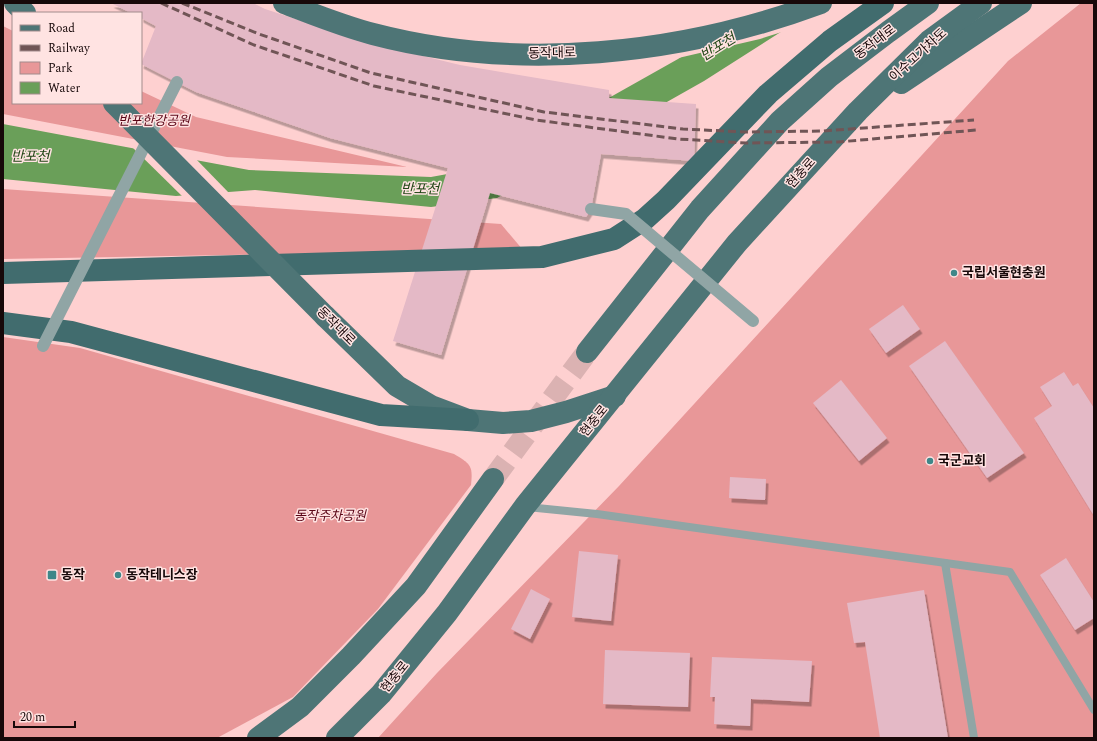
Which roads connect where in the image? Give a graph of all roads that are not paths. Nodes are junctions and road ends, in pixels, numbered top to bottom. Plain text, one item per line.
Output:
1 (15, 3) edge
2 (284, 3) edge
3 (821, 3) edge
4 (883, 3) edge
5 (928, 3) edge
6 (981, 3) edge
7 (1021, 3) edge
8 (24, 12) edge
9 (177, 82) dead end
10 (115, 104) edge
11 (858, 111) junction
12 (591, 209) dead end
13 (3, 273) edge
14 (754, 321) dead end
15 (3, 323) edge
16 (43, 346) dead end
17 (587, 352) tunnel mouth
18 (615, 396) junction
19 (468, 420) junction
20 (493, 479) tunnel mouth
21 (525, 506) junction
22 (946, 563) junction
23 (1094, 710) edge
24 (258, 738) edge
25 (337, 738) edge
26 (974, 738) edge

1 - 8 main road
2 - 3 main road, 동작대로
4 - 13 highway
5 - 17 main road, 동작대로
6 - 11 main road, 이수고가차도
7 - 11 main road
9 - 16 street, bridge
10 - 19 main road, 동작대로, bridge
11 - 18 main road, 현충로
12 - 14 street, bridge
15 - 19 highway
18 - 19 main road, 동작대로
18 - 21 main road, 현충로
20 - 24 main road
21 - 22 lane
21 - 25 main road, 현충로
22 - 23 lane
22 - 26 lane

